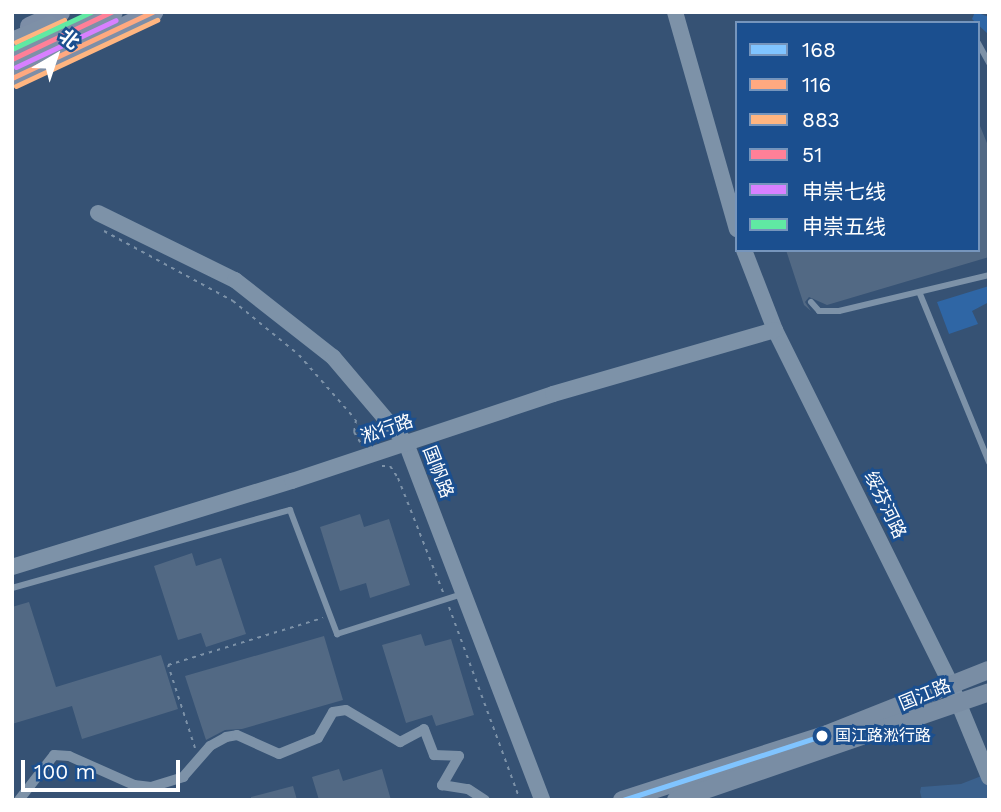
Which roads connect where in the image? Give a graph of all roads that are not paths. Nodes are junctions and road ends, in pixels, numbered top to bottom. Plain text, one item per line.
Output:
1 (60, 12) edge
2 (80, 12) edge
3 (112, 12) edge
4 (153, 12) edge
5 (675, 12) edge
6 (12, 33) edge
7 (12, 42) edge
8 (987, 55) edge
9 (12, 59) edge
10 (989, 63) edge
11 (12, 78) edge
12 (98, 213) dead end
13 (735, 222) edge
14 (745, 252) edge
15 (989, 275) edge
16 (920, 294) junction
17 (811, 303) dead end
18 (775, 330) junction
19 (406, 443) junction
20 (989, 462) edge
21 (12, 567) edge
22 (12, 588) edge
23 (464, 594) junction
24 (989, 670) edge
25 (951, 685) junction
26 (989, 692) edge
27 (959, 704) junction
28 (988, 774) edge
29 (19, 800) edge
30 (485, 800) edge
31 (542, 800) edge
32 (622, 800) edge
33 (677, 800) edge

1 - 6 main road
2 - 7 highway
3 - 9 highway
4 - 11 main road
5 - 13 street
8 - 10 lane
12 - 19 street, 国帆路
14 - 18 street, 绥芬河路
15 - 16 lane
16 - 17 lane
16 - 20 lane
18 - 19 street, 淞行路
18 - 25 street, 绥芬河路
19 - 21 street, 淞行路
19 - 23 street, 国帆路
22 - 23 lane
23 - 31 street, 国帆路
24 - 25 main road, 国江路
25 - 27 street, 绥芬河路
25 - 32 main road, 国江路
26 - 27 main road, 国江路
27 - 28 street, 绥芬河路
27 - 33 main road, 国江路
29 - 30 street

